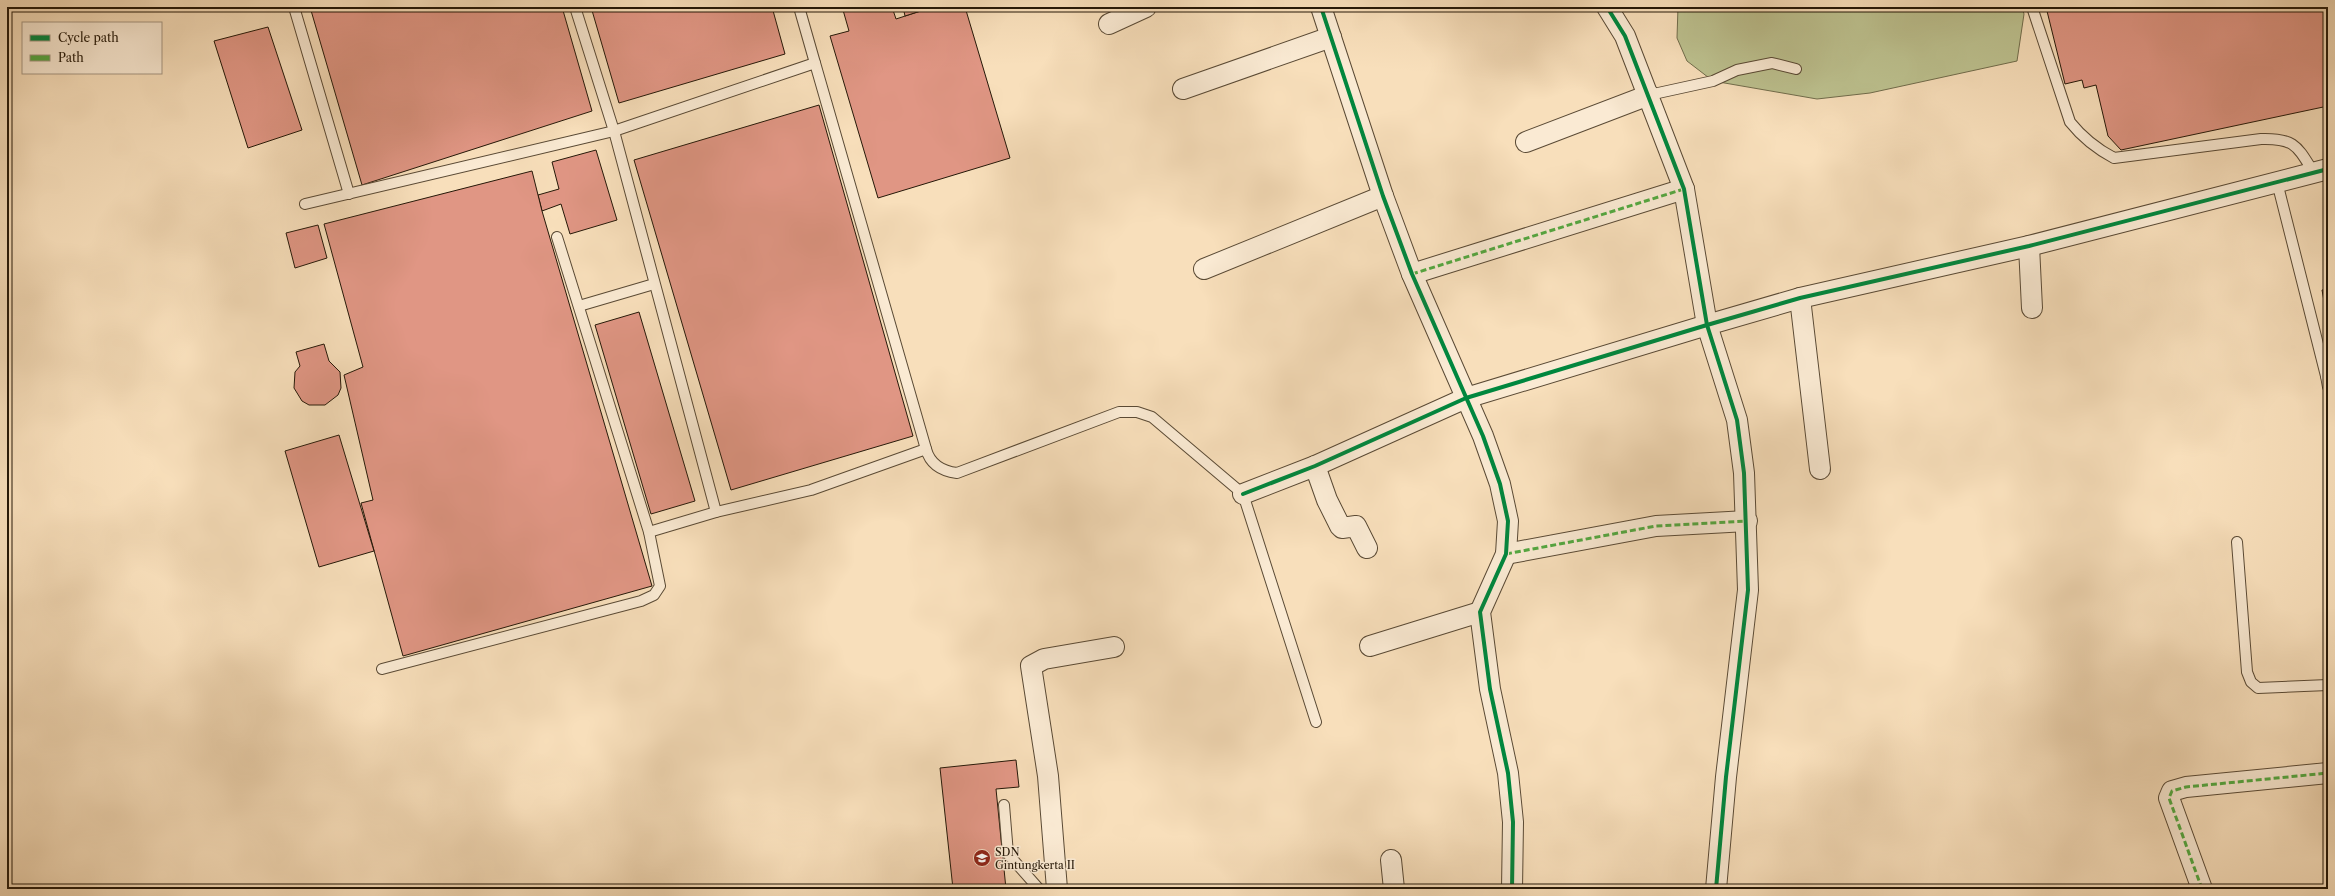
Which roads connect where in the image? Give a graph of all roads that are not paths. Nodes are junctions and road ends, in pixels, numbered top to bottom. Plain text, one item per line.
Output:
1 (294, 7) edge
2 (575, 7) edge
3 (799, 7) edge
4 (1146, 7) edge
5 (1321, 7) edge
6 (1608, 7) edge
7 (2032, 7) edge
8 (1109, 24) dead end
9 (1331, 37) junction
10 (815, 63) junction
11 (1796, 69) dead end
12 (1182, 89) dead end
13 (1649, 96) junction
14 (614, 131) junction
15 (1526, 142) dead end
16 (2321, 171) edge
17 (2277, 182) junction
18 (1684, 189) junction
19 (349, 194) junction
20 (1383, 196) junction
21 (305, 204) dead end
22 (557, 237) dead end
23 (2029, 246) junction
24 (1204, 269) dead end
25 (1412, 274) junction
26 (654, 284) junction
27 (1800, 298) junction
28 (579, 306) junction
29 (2032, 308) dead end
30 (1707, 325) junction
31 (2327, 376) edge
32 (2328, 387) edge
33 (1466, 398) junction
34 (926, 449) junction
35 (1315, 466) junction
36 (1820, 469) dead end
37 (1243, 494) junction
38 (716, 512) junction
39 (1747, 521) junction
40 (649, 532) junction
41 (2237, 542) dead end
42 (1367, 548) dead end
43 (1506, 554) junction
44 (1480, 612) junction
45 (1370, 646) dead end
46 (1114, 647) dead end
47 (382, 669) dead end
48 (2328, 685) edge
49 (1316, 722) dead end
50 (2328, 772) edge
51 (1004, 805) dead end
52 (1391, 860) dead end
53 (1039, 889) edge
54 (1058, 889) edge
55 (1394, 889) edge
56 (1512, 889) edge
57 (1716, 889) edge
58 (2202, 889) edge

1 - 19 lane
2 - 14 lane
3 - 10 lane
4 - 8 street
5 - 9 street
6 - 13 street
7 - 16 lane
9 - 12 street
9 - 20 street
10 - 14 lane
10 - 34 lane
11 - 13 lane
13 - 15 street
13 - 18 street
14 - 19 lane
14 - 26 lane
16 - 17 street
17 - 23 street
17 - 31 lane
18 - 25 street
18 - 30 street
19 - 21 lane
20 - 24 street
20 - 25 street
22 - 28 lane
23 - 27 street
23 - 29 street
25 - 33 street
26 - 28 lane
26 - 38 lane
27 - 30 street
27 - 36 street
28 - 40 lane
30 - 33 street
30 - 39 street
31 - 32 lane
33 - 35 street
33 - 43 street
34 - 37 lane
34 - 38 lane
35 - 37 street
35 - 42 street
37 - 49 lane
38 - 40 lane
39 - 43 street
39 - 57 street
40 - 47 lane
41 - 48 lane
43 - 44 street
44 - 45 street
44 - 56 street
46 - 54 street
50 - 58 street
51 - 53 lane
52 - 55 street

